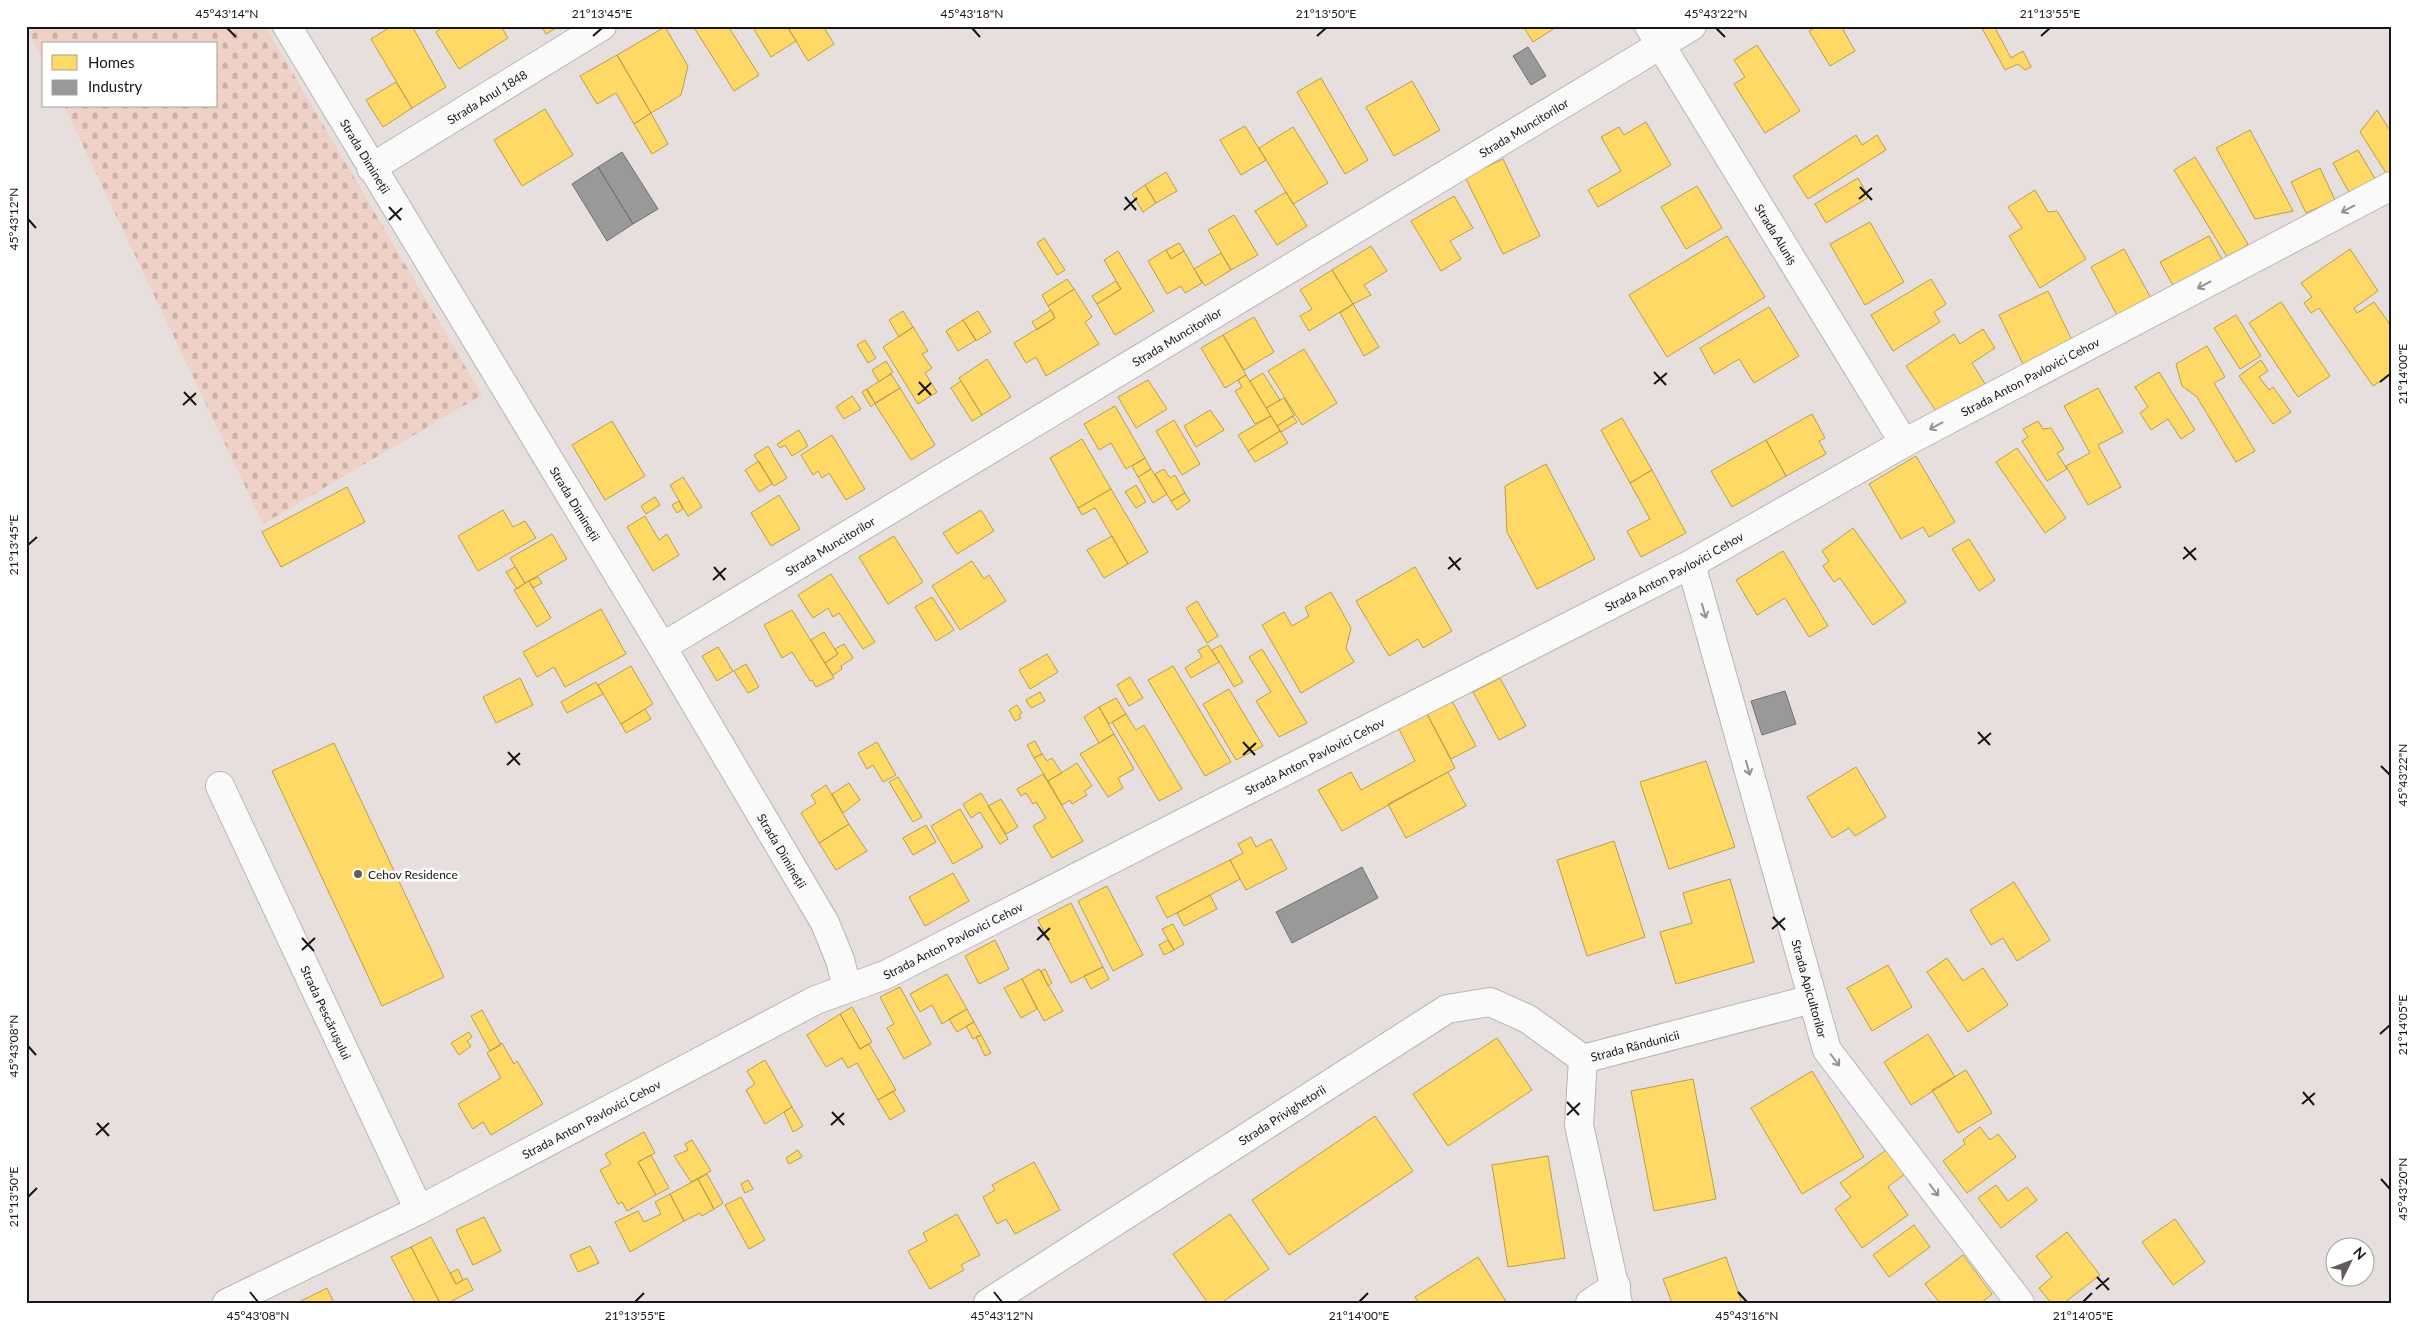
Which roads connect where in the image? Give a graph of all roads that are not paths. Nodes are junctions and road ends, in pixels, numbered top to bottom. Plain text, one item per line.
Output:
1 (287, 26) edge
2 (602, 26) edge
3 (1692, 26) edge
4 (1654, 36) edge
5 (371, 168) junction
6 (2391, 186) edge
7 (1904, 443) junction
8 (1691, 564) junction
9 (662, 647) junction
10 (220, 786) dead end
11 (847, 987) junction
12 (1812, 999) junction
13 (1583, 1059) junction
14 (419, 1210) junction
15 (1617, 1294) edge
16 (227, 1303) edge
17 (988, 1303) edge
18 (1590, 1303) edge
19 (2020, 1303) edge

1 - 5 street, Strada Dimineții
2 - 5 street, Strada Anul 1848
3 - 4 street, Strada Muncitorilor
4 - 7 street, Strada Aluniș
4 - 9 street, Strada Muncitorilor
5 - 9 street, Strada Dimineții
6 -> 7 street, Strada Anton Pavlovici Cehov
7 - 8 street, Strada Anton Pavlovici Cehov
8 - 11 street, Strada Anton Pavlovici Cehov
8 -> 12 street, Strada Apicultorilor
9 - 11 street, Strada Dimineții
10 - 14 street, Strada Pescărușului
11 - 14 street, Strada Anton Pavlovici Cehov
12 - 13 street, Strada Rândunicii
12 -> 19 street, Strada Apicultorilor
13 - 15 street, Strada Rândunicii
13 - 17 street, Strada Privighetorii
14 - 16 street, Strada Anton Pavlovici Cehov
15 - 18 street

